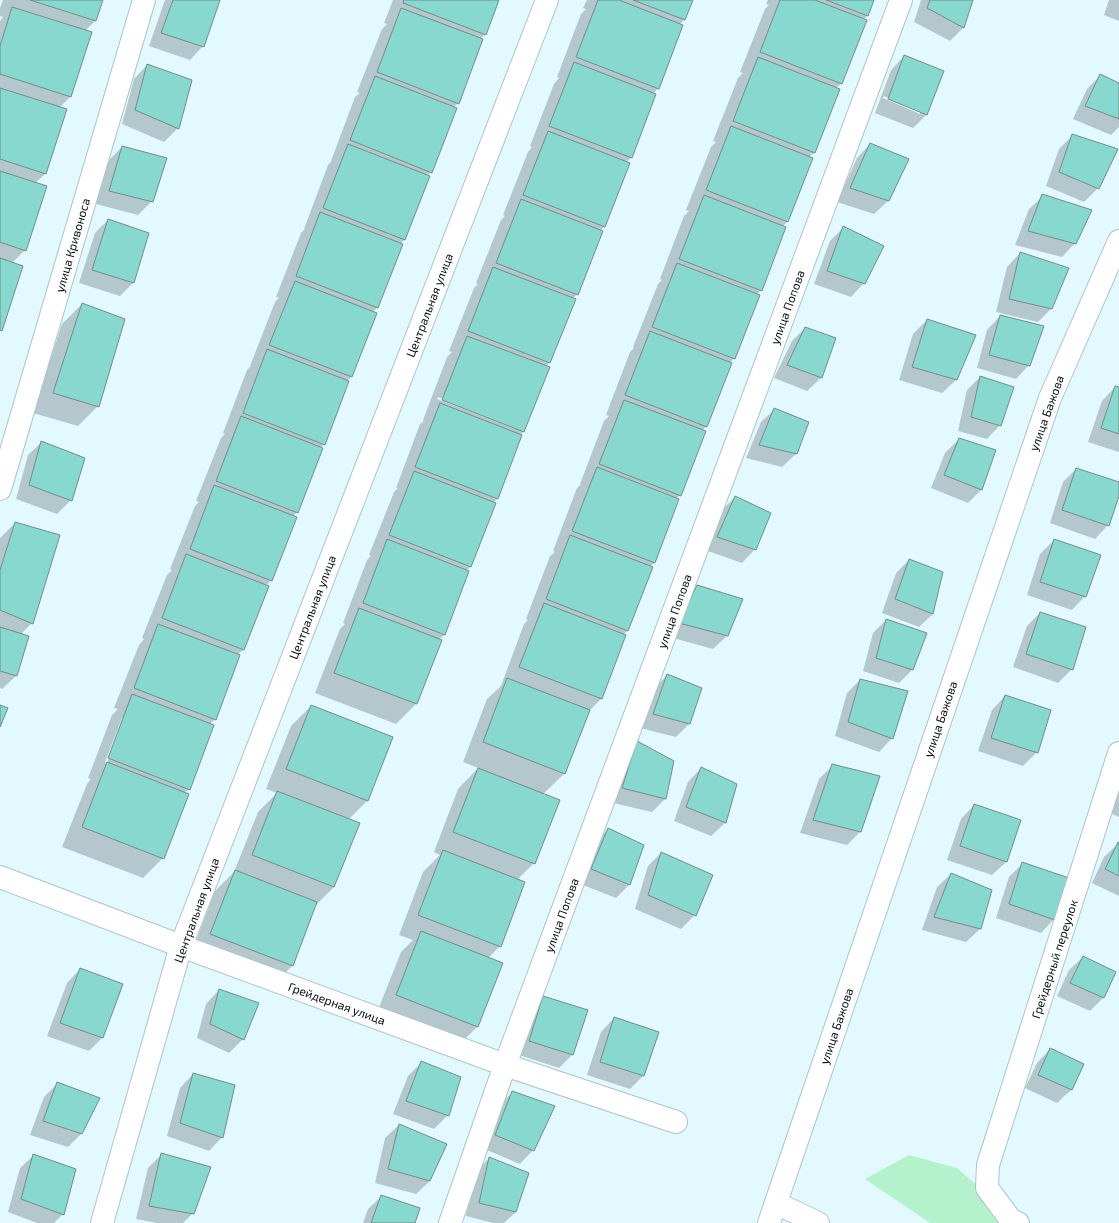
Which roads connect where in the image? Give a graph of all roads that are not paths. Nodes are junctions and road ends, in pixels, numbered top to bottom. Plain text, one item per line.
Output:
1 (144, 0) edge
2 (547, 0) edge
3 (901, 0) edge
4 (1119, 241) edge
5 (0, 489) edge
6 (1119, 753) edge
7 (0, 877) edge
8 (181, 946) junction
9 (505, 1066) junction
10 (676, 1122) dead end
11 (772, 1213) edge
12 (102, 1223) edge
13 (450, 1223) edge
14 (818, 1223) edge
15 (1018, 1223) edge

1 - 5 street, улица Кривоноса
2 - 8 street, Центральная улица
3 - 9 street, улица Попова
4 - 11 street, улица Бажова
6 - 15 street, Грейдерный переулок
7 - 8 street, Грейдерная улица
8 - 9 street, Грейдерная улица
8 - 12 street, Центральная улица
9 - 10 street, Грейдерная улица
9 - 13 street, улица Попова
11 - 14 street

